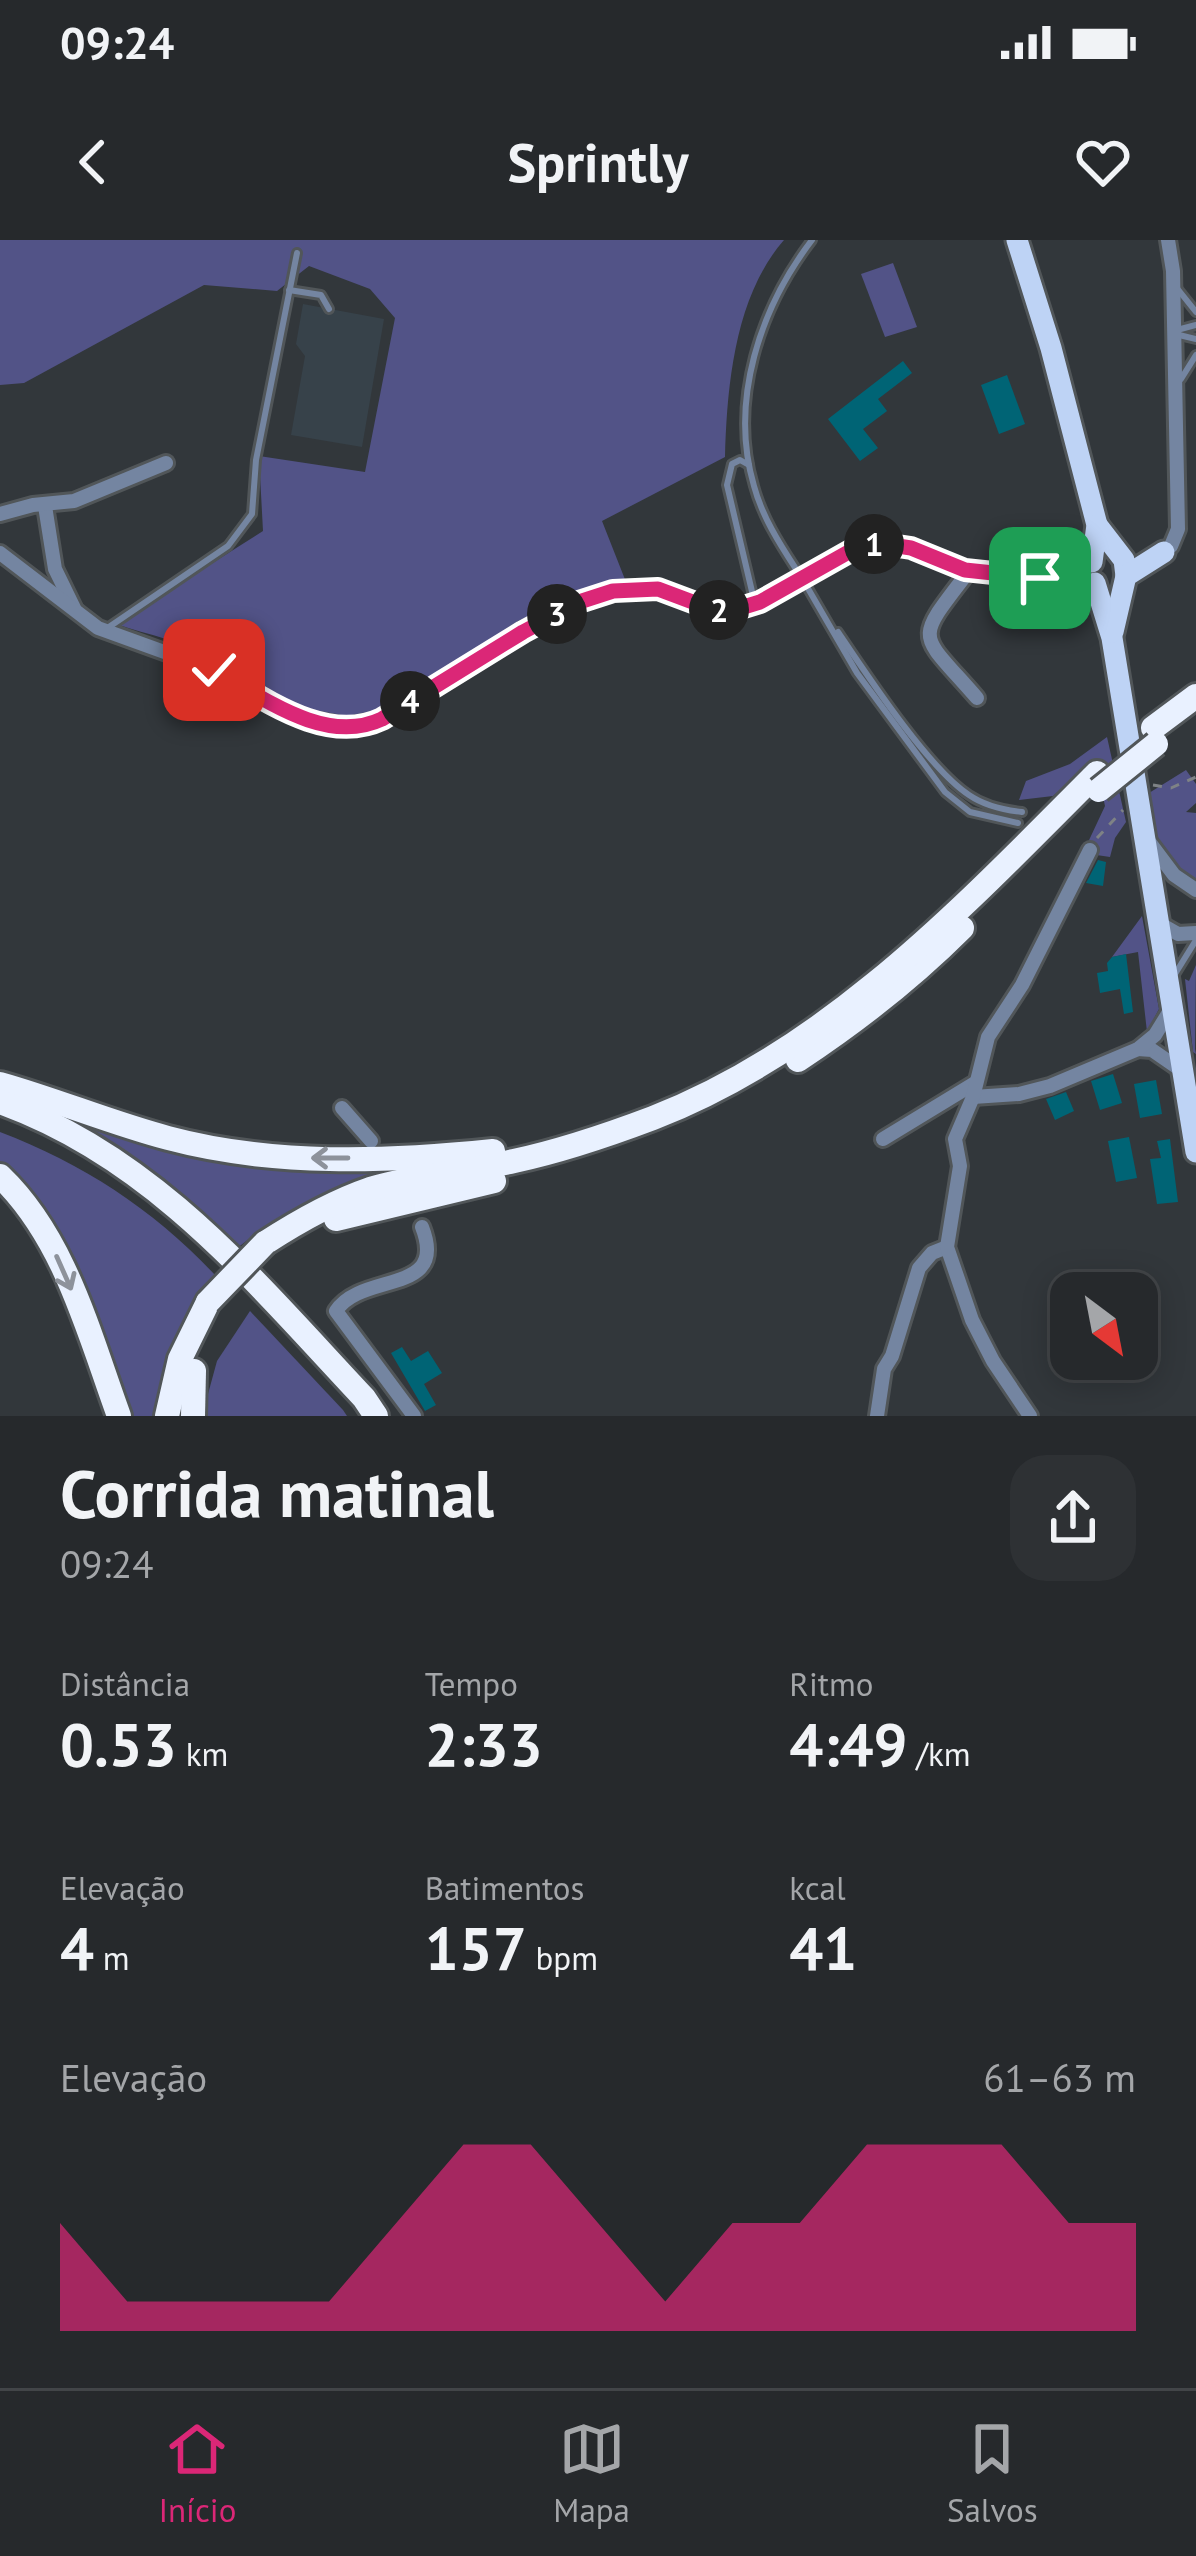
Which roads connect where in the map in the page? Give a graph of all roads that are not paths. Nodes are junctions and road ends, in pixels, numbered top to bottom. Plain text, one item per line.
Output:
1 (812, 240) edge
2 (1017, 240) edge
3 (1168, 240) edge
4 (297, 254) dead end
5 (1172, 281) junction
6 (289, 290) junction
7 (329, 309) dead end
8 (1196, 312) edge
9 (1196, 325) edge
10 (1172, 333) junction
11 (1196, 339) edge
12 (1196, 355) edge
13 (1174, 400) junction
14 (166, 463) dead end
15 (749, 465) junction
16 (45, 506) junction
17 (0, 514) edge
18 (1097, 525) junction
19 (1164, 552) joint
20 (0, 553) edge
21 (1122, 567) junction
22 (796, 569) dead end
23 (969, 571) junction
24 (1090, 575) junction
25 (755, 604) junction
26 (77, 612) junction
27 (104, 630) junction
28 (1112, 638) junction
29 (1196, 696) edge
30 (977, 698) dead end
31 (1196, 715) edge
32 (1154, 736) junction
33 (1098, 781) junction
34 (1022, 812) dead end
35 (1129, 818) junction
36 (1018, 823) dead end
37 (1090, 850) road end
38 (1196, 890) edge
39 (1157, 922) junction
40 (1196, 936) edge
41 (1170, 1002) junction
42 (1138, 1049) junction
43 (1183, 1071) junction
44 (974, 1090) junction
45 (7, 1092) edge
46 (342, 1108) dead end
47 (0, 1117) edge
48 (652, 1118) junction
49 (884, 1139) dead end
50 (371, 1141) dead end
51 (1196, 1152) edge
52 (0, 1176) edge
53 (422, 1227) dead end
54 (947, 1246) junction
55 (271, 1248) junction
56 (214, 1307) junction
57 (194, 1371) junction
58 (119, 1416) edge
59 (166, 1416) edge
60 (183, 1416) edge
61 (193, 1416) edge
62 (357, 1416) edge
63 (376, 1416) edge
64 (414, 1416) edge
65 (877, 1416) edge
66 (1030, 1416) edge

1 - 15 lane
2 - 18 main road
3 - 5 street
4 - 6 lane
5 - 8 lane
5 - 10 street
6 - 7 lane
6 - 27 lane
9 - 10 lane
10 - 11 lane
10 - 13 street
12 - 13 lane
13 - 19 street
14 - 16 street
15 - 22 lane
15 - 25 lane
16 - 17 street
16 - 26 street
18 - 21 main road
18 - 24 main road
19 - 21 main road
20 - 26 street
21 - 24 main road
21 - 24 main road
21 - 28 main road
23 - 24 street
23 - 25 street
23 - 30 street
24 - 28 main road
25 - 27 street
26 - 27 street
28 - 35 main road
29 - 32 highway
31 - 32 highway
32 - 33 highway, bridge
33 - 48 highway
33 - 55 highway
34 - 36 lane
35 - 38 street
35 - 39 main road
37 - 44 street
39 - 40 street
39 - 41 main road
40 - 41 lane
41 - 42 street
41 - 43 main road
42 - 43 street
42 - 44 street
43 - 51 main road
44 - 49 street
44 - 54 street
48 -> 45 highway
45 - 63 highway
46 - 50 street
47 - 62 highway
48 - 55 highway
52 -> 58 highway
53 - 64 street
54 - 65 street
54 - 66 street
55 - 56 highway, bridge
56 - 57 highway
56 - 59 highway
57 - 60 highway
57 - 61 highway

